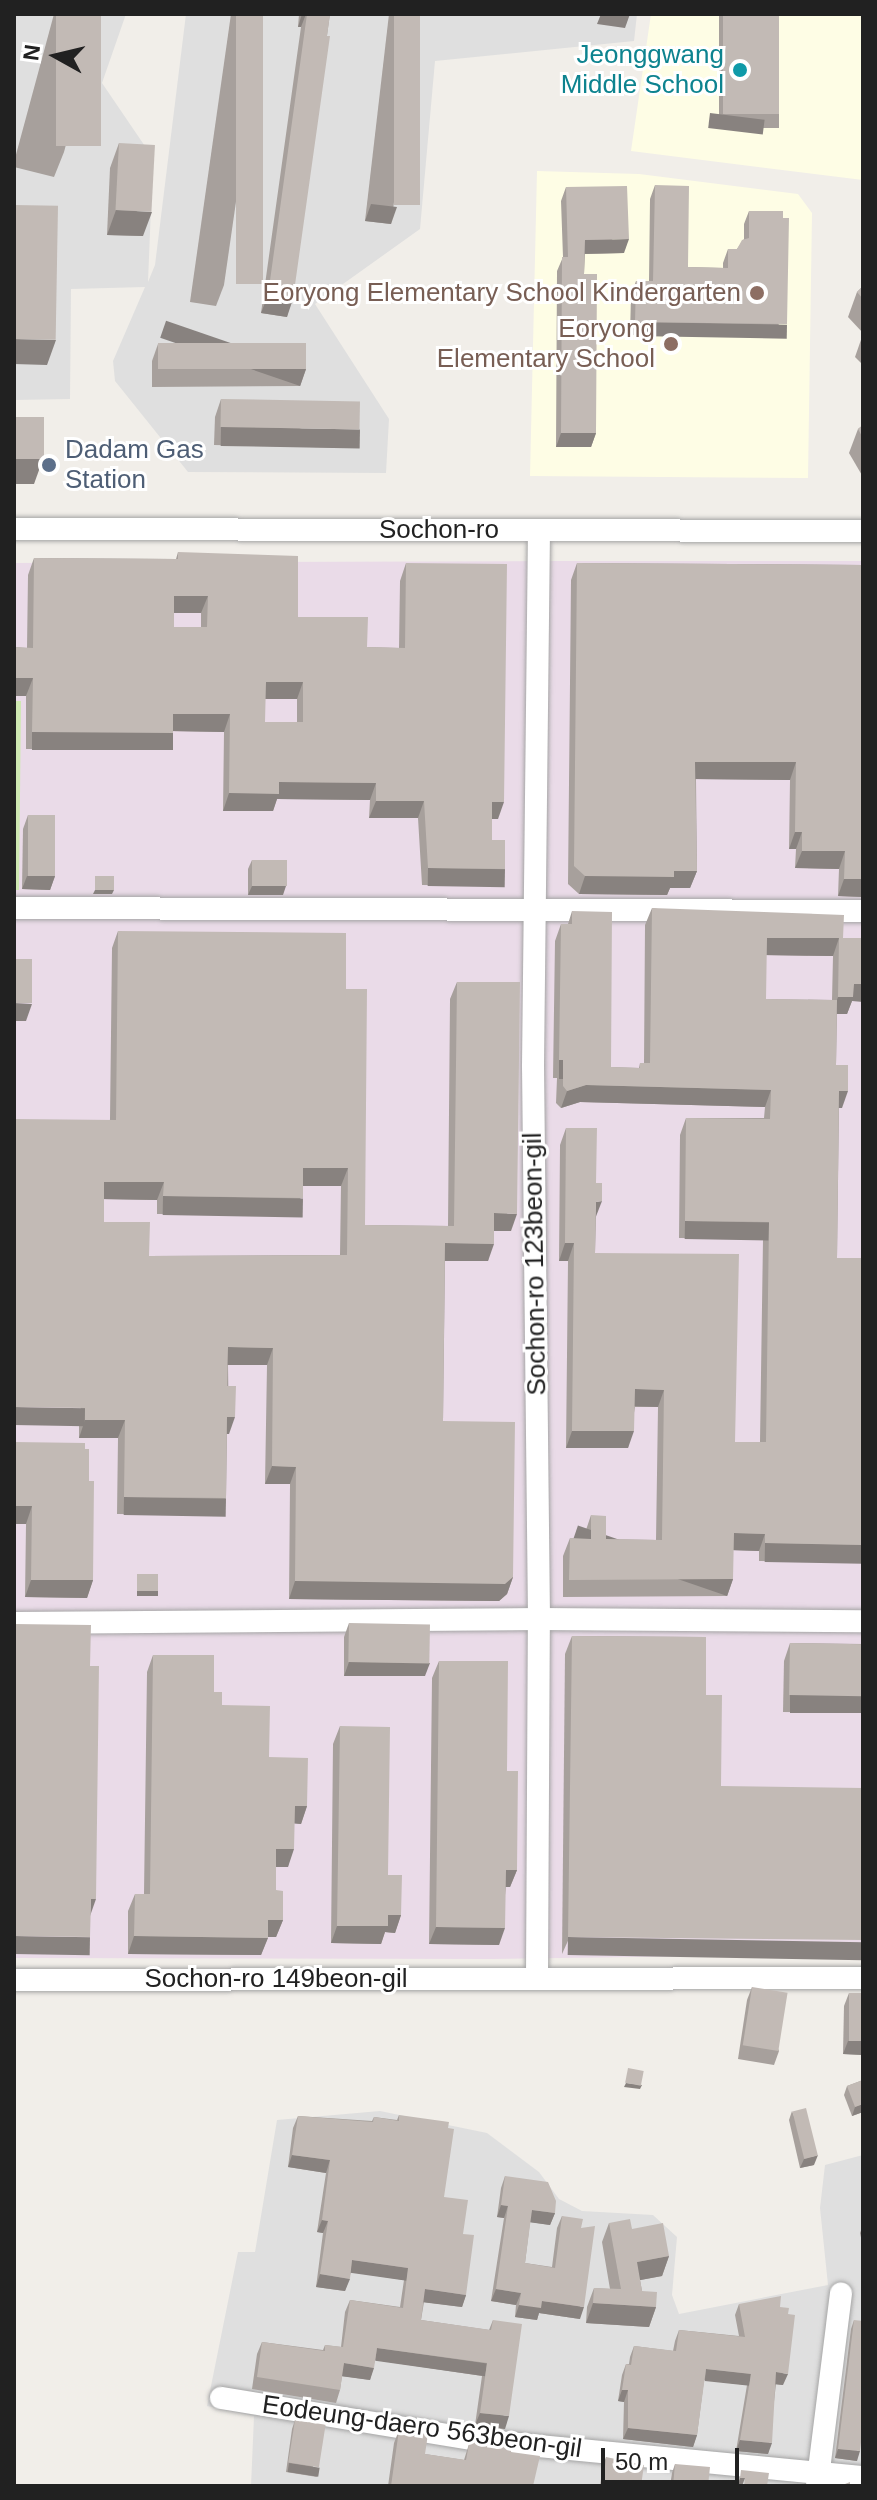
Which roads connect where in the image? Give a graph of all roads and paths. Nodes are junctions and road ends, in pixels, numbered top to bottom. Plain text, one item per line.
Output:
1 (14, 529) edge
2 (539, 530) junction
3 (863, 531) edge
4 (14, 908) edge
5 (534, 909) junction
6 (863, 911) edge
7 (539, 1619) junction
8 (863, 1621) edge
9 (14, 1623) edge
10 (863, 1978) edge
11 (537, 1979) junction
12 (14, 1980) edge
13 (841, 2293) dead end
14 (221, 2398) dead end
15 (863, 2477) edge
16 (818, 2479) edge

1 - 2 street, Sochon-ro
2 - 3 street, Sochon-ro
2 - 5 street, Sochon-ro 123beon-gil
4 - 5 street
5 - 6 street
5 - 7 street, Sochon-ro 123beon-gil
7 - 8 street
7 - 9 street
7 - 11 street, Sochon-ro 123beon-gil
10 - 11 street, Sochon-ro 149beon-gil
11 - 12 street, Sochon-ro 149beon-gil
13 - 16 street
14 - 16 street, Eodeung-daero 563beon-gil
15 - 16 street, Eodeung-daero 563beon-gil

